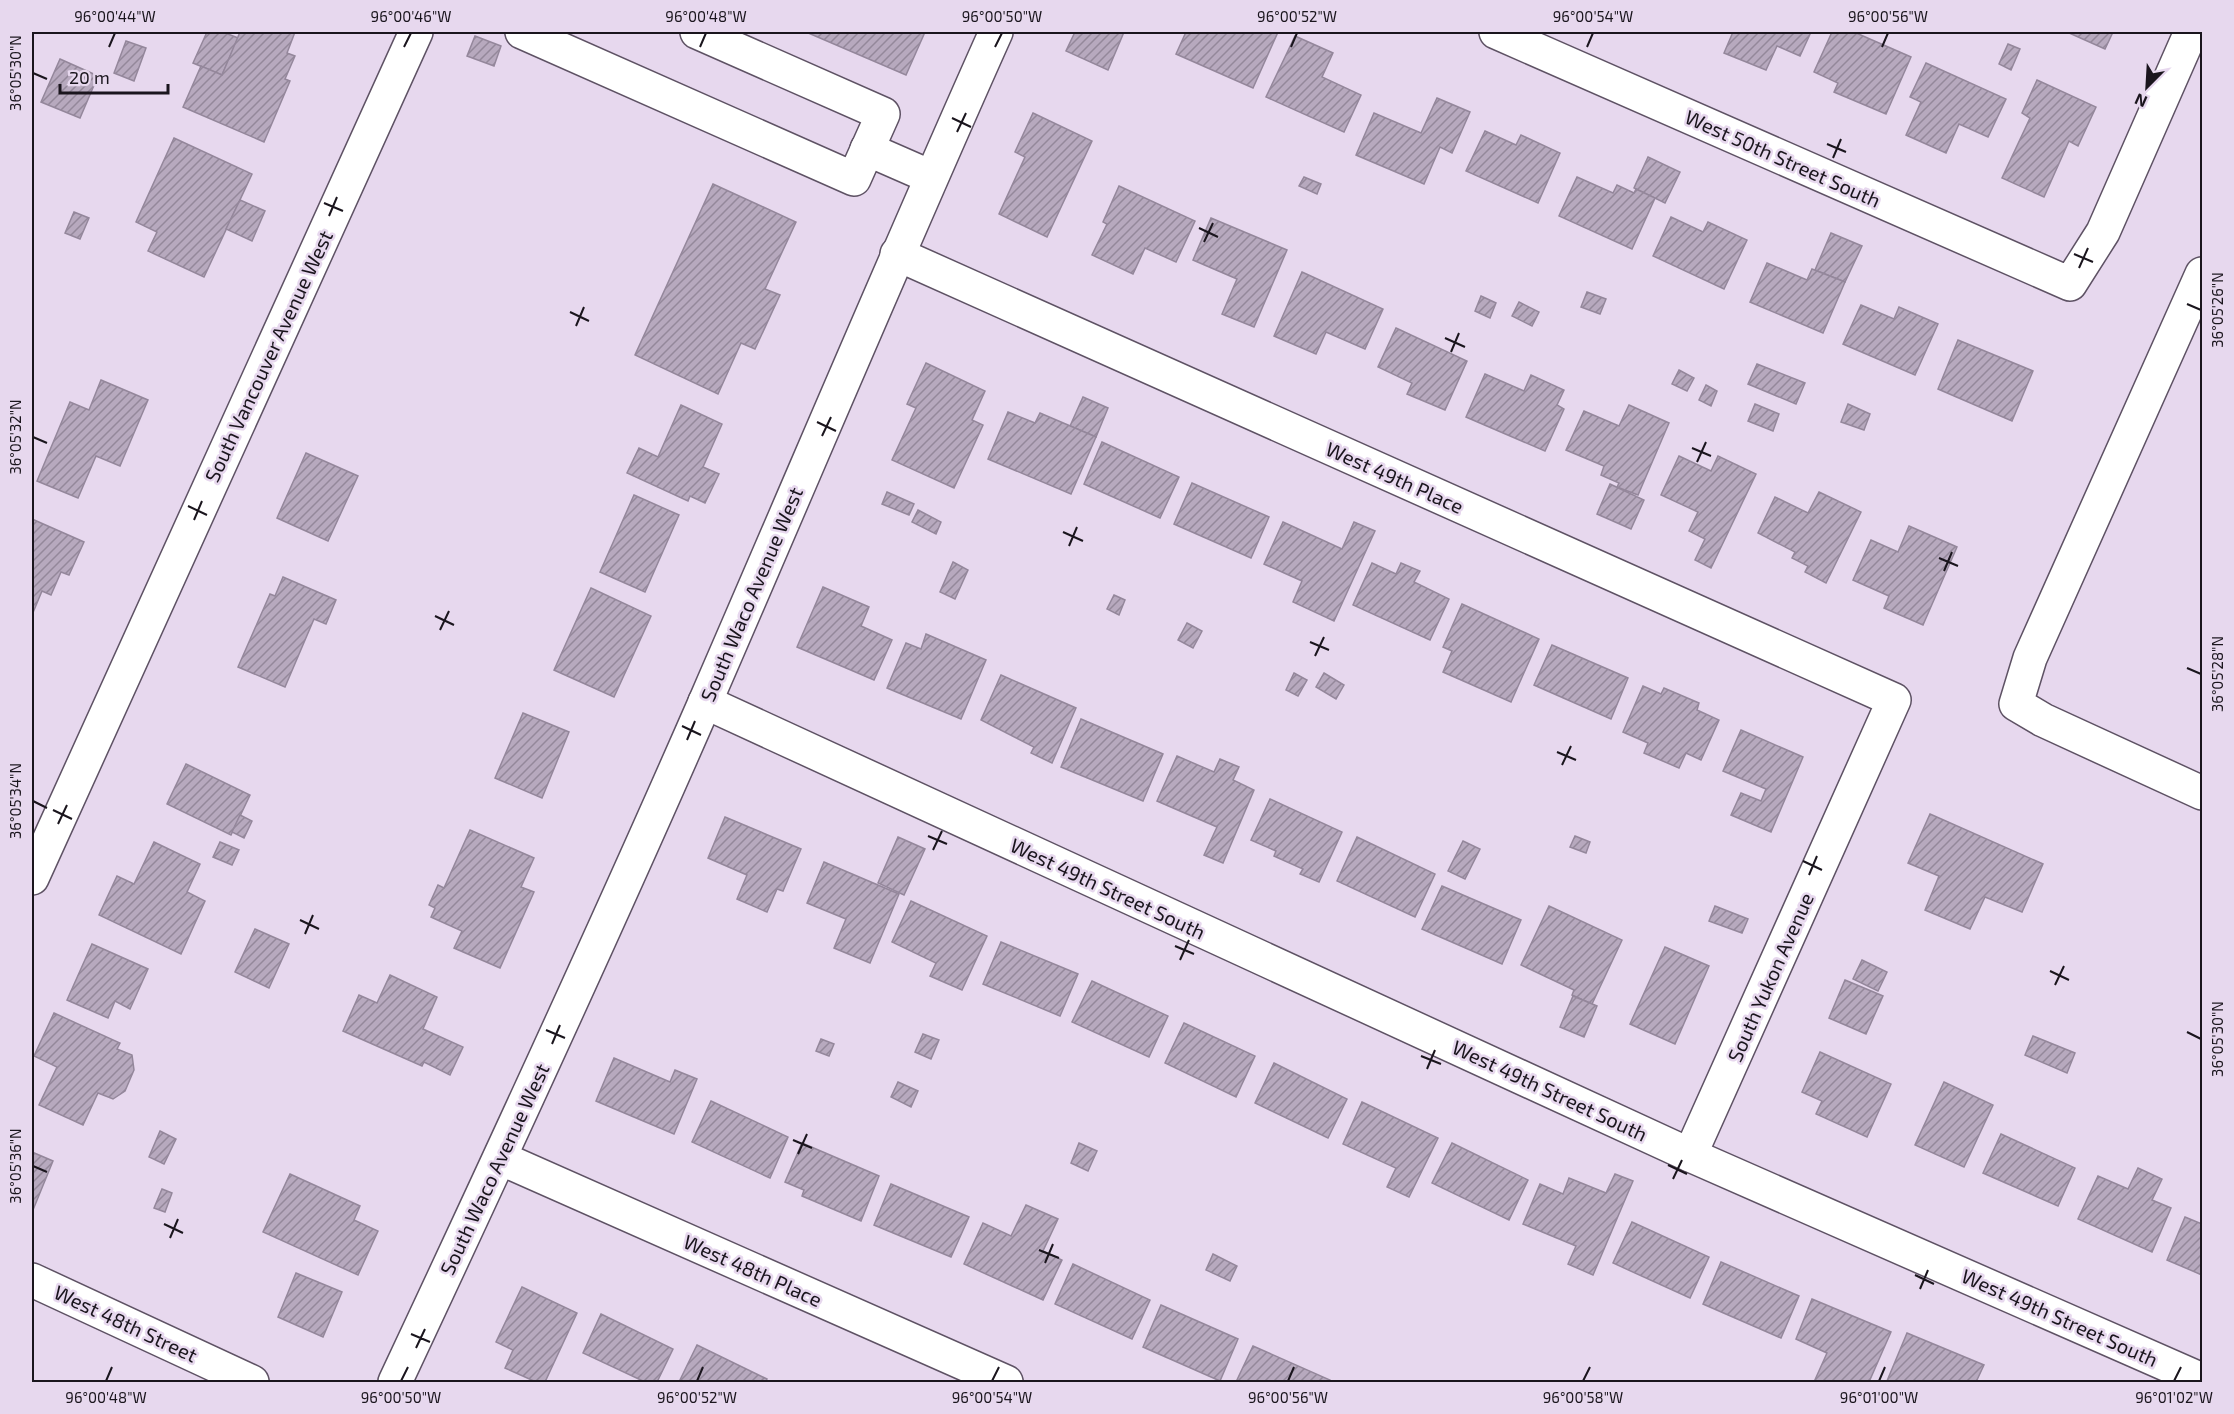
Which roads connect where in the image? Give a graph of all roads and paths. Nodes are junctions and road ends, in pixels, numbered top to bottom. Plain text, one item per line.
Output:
1 (417, 32) edge
2 (522, 32) edge
3 (697, 32) edge
4 (996, 32) edge
5 (1496, 32) edge
6 (2191, 32) edge
7 (867, 149) junction
8 (931, 177) junction
9 (897, 254) junction
10 (2202, 274) edge
11 (1894, 700) joint
12 (705, 702) junction
13 (2202, 793) edge
14 (32, 878) edge
15 (1690, 1155) junction
16 (500, 1158) junction
17 (32, 1280) edge
18 (2202, 1380) edge
19 (252, 1383) edge
20 (395, 1383) edge
21 (1006, 1383) edge

1 - 14 street, South Vancouver Avenue West
2 - 7 street
3 - 7 street
4 - 8 street, South Waco Avenue West
5 - 6 street, West 50th Street South
7 - 8 street
8 - 9 street, South Waco Avenue West
9 - 11 street, West 49th Place
9 - 12 street, South Waco Avenue West
10 - 13 street
11 - 15 street, South Yukon Avenue
12 - 15 street, West 49th Street South
12 - 16 street, South Waco Avenue West
15 - 18 street, West 49th Street South
16 - 20 street, South Waco Avenue West
16 - 21 street, West 48th Place
17 - 19 street, West 48th Street

